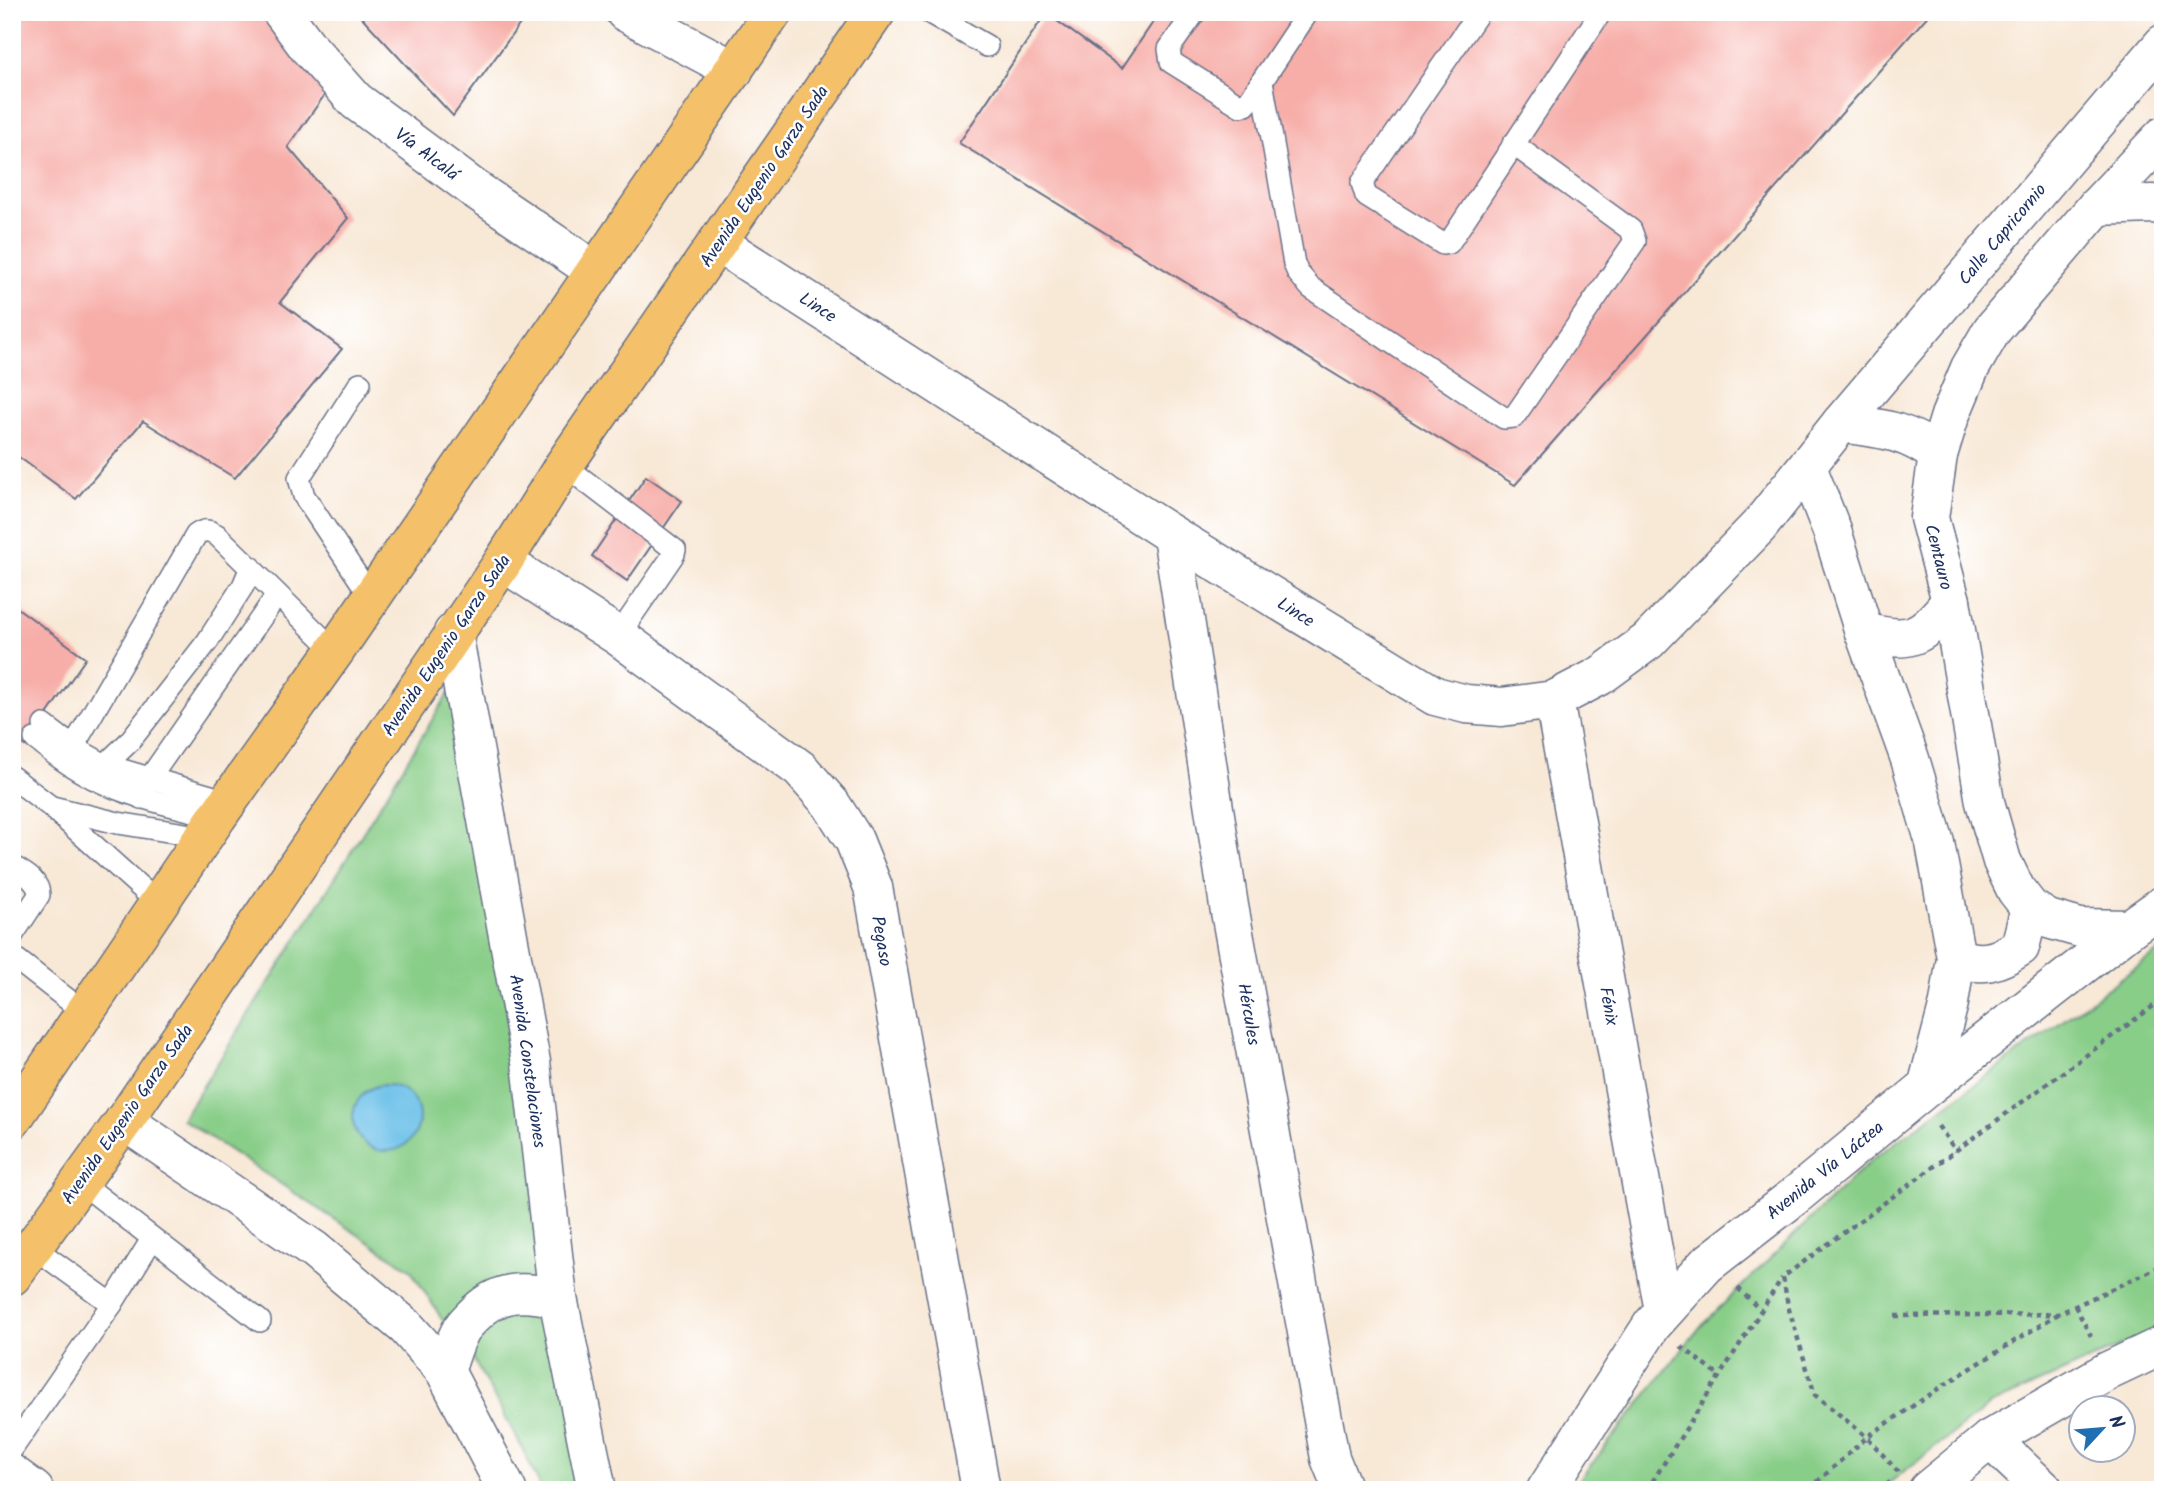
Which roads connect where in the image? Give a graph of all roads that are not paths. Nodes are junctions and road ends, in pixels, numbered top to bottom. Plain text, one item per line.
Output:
1 (282, 12) edge
2 (625, 12) edge
3 (773, 12) edge
4 (876, 12) edge
5 (928, 12) edge
6 (1195, 12) edge
7 (1308, 12) edge
8 (1479, 12) edge
9 (1601, 12) edge
10 (2163, 44) edge
11 (987, 46) dead end
12 (734, 69) junction
13 (1262, 81) junction
14 (2163, 136) edge
15 (1513, 145) junction
16 (2163, 205) edge
17 (2097, 206) junction
18 (718, 243) junction
19 (596, 271) junction
20 (360, 383) dead end
21 (1841, 423) junction
22 (1938, 455) junction
23 (564, 465) junction
24 (1807, 467) junction
25 (1172, 535) junction
26 (503, 562) junction
27 (251, 567) junction
28 (277, 595) junction
29 (372, 597) junction
30 (1951, 601) junction
31 (1864, 632) junction
32 (453, 634) junction
33 (618, 636) junction
34 (335, 651) junction
35 (1554, 700) junction
36 (39, 732) dead end
37 (69, 754) junction
38 (99, 772) junction
39 (12, 777) edge
40 (145, 789) junction
41 (50, 806) junction
42 (216, 818) junction
43 (12, 866) edge
44 (159, 904) junction
45 (2163, 905) edge
46 (2030, 908) junction
47 (2129, 929) junction
48 (12, 936) edge
49 (12, 956) edge
50 (1956, 958) junction
51 (85, 1013) junction
52 (1927, 1087) junction
53 (12, 1120) edge
54 (124, 1121) junction
55 (80, 1182) junction
56 (152, 1239) junction
57 (23, 1262) edge
58 (558, 1298) junction
59 (111, 1304) junction
60 (1658, 1318) junction
61 (260, 1321) dead end
62 (2163, 1345) edge
63 (445, 1371) junction
64 (1990, 1439) junction
65 (12, 1449) edge
66 (12, 1474) edge
67 (1914, 1482) edge
68 (34, 1490) edge
69 (507, 1490) edge
70 (597, 1490) edge
71 (981, 1490) edge
72 (1343, 1490) edge
73 (1546, 1490) edge
74 (2045, 1490) edge

1 - 19 street, Vía Alcalá
2 - 12 street
3 - 12 highway
4 - 18 highway, Avenida Eugenio Garza Sada
5 - 11 lane
6 - 13 lane
7 - 13 lane
8 - 15 lane
9 - 15 lane
10 - 21 street, Calle Capricornio
12 - 19 highway
13 - 15 lane
14 - 17 street, Centauro
16 - 17 street
17 - 22 street, Centauro
18 - 23 highway, Avenida Eugenio Garza Sada
18 - 25 street, Lince
19 - 29 highway
20 - 29 lane
21 - 22 street
21 - 24 street, Lince
22 - 30 street, Centauro
23 - 26 highway, Avenida Eugenio Garza Sada
23 - 33 lane
24 - 31 street
24 - 35 street, Lince
25 - 35 street, Lince
25 - 72 street, Hércules
26 - 32 highway, Avenida Eugenio Garza Sada
26 - 33 street, Pegaso
27 - 28 lane
27 - 37 lane
27 - 38 lane
28 - 34 lane
28 - 40 lane
29 - 34 highway
30 - 31 street
30 - 46 street, Centauro
31 - 50 street
32 - 54 highway, Avenida Eugenio Garza Sada
32 - 58 street, Avenida Constelaciones
33 - 71 street, Pegaso
34 - 42 highway
35 - 60 street, Fénix
36 - 37 lane
37 - 38 lane
38 - 40 lane
39 - 41 lane
40 - 42 lane
41 - 42 lane
41 - 44 lane
42 - 44 highway
43 - 48 lane
44 - 51 highway
45 - 47 street, Avenida Vía Láctea
46 - 47 street
46 - 50 street
47 - 52 street, Avenida Vía Láctea
49 - 51 lane
50 - 52 street
51 - 53 highway
52 - 60 street, Avenida Vía Láctea
54 - 55 highway, Avenida Eugenio Garza Sada
54 - 63 street
55 - 56 lane
55 - 57 highway, Avenida Eugenio Garza Sada
56 - 59 lane
56 - 61 lane
57 - 59 lane
58 - 63 street
58 - 70 street, Avenida Constelaciones
59 - 65 lane
60 - 73 street, Avenida Vía Láctea
62 - 64 street
63 - 69 street
64 - 67 street
64 - 74 street
66 - 68 street

